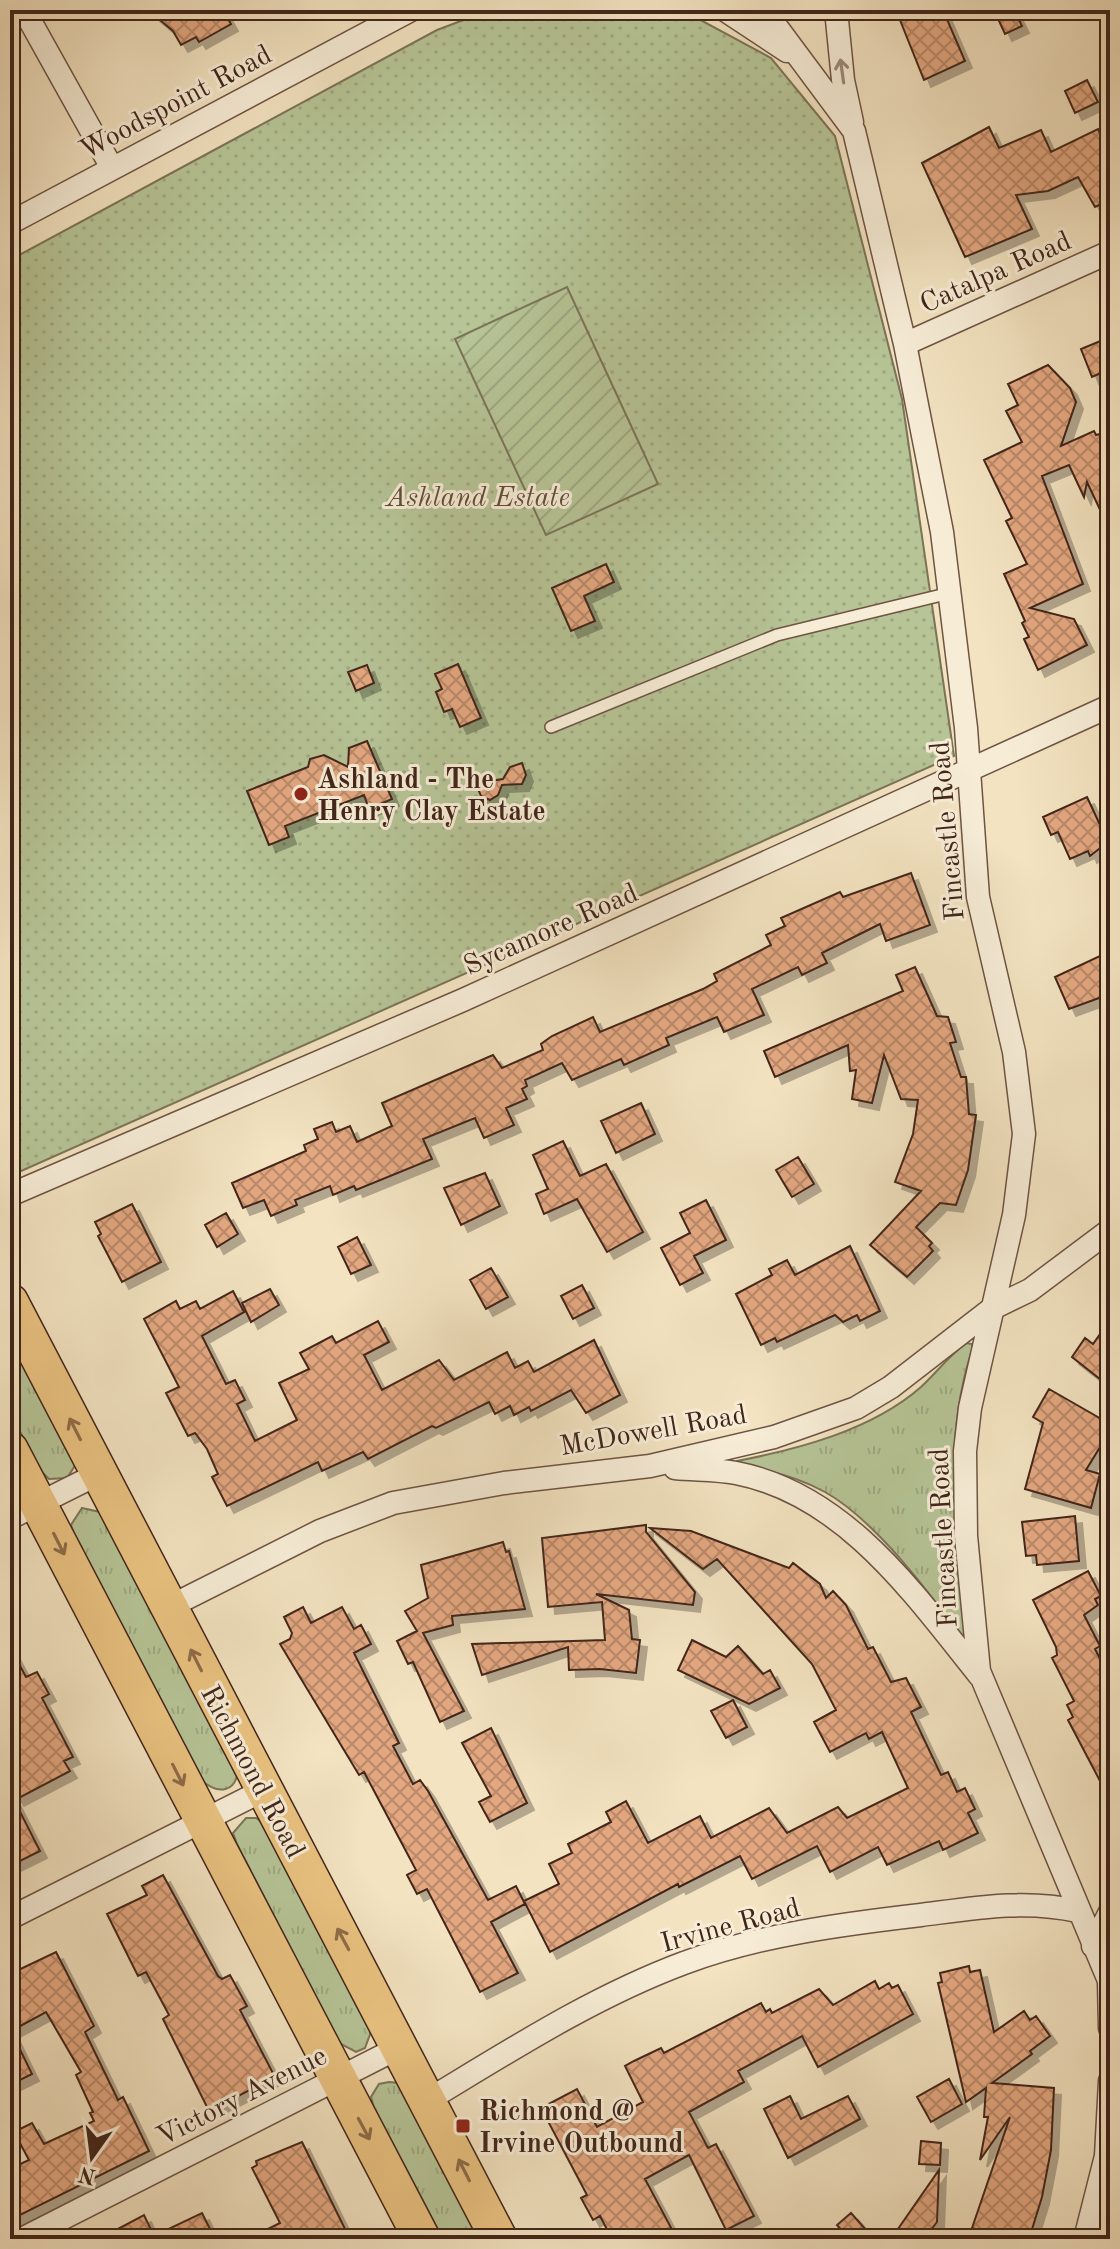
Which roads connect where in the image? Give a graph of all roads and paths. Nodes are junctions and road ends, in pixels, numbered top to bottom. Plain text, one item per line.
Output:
1 (24, 10) edge
2 (411, 10) edge
3 (725, 10) edge
4 (764, 10) edge
5 (836, 10) edge
6 (811, 72) junction
7 (854, 131) junction
8 (112, 168) junction
9 (10, 223) edge
10 (1110, 252) edge
11 (905, 344) junction
12 (951, 593) junction
13 (1110, 706) edge
14 (551, 727) dead end
15 (969, 771) junction
16 (10, 1195) edge
17 (1110, 1230) edge
18 (10, 1302) edge
19 (993, 1308) junction
20 (10, 1450) edge
21 (650, 1466) junction
22 (98, 1474) junction
23 (24, 1511) edge
24 (169, 1607) junction
25 (980, 1676) junction
26 (264, 1790) junction
27 (202, 1822) junction
28 (1078, 1911) junction
29 (1110, 1912) edge
30 (10, 1918) edge
31 (1093, 1946) junction
32 (1110, 1982) edge
33 (1110, 2028) edge
34 (400, 2047) junction
35 (338, 2080) junction
36 (1110, 2081) edge
37 (428, 2100) junction
38 (22, 2239) edge
39 (422, 2239) edge
40 (499, 2239) edge
41 (1085, 2239) edge

1 - 8 street
2 - 8 street, Woodspoint Road
3 - 6 street
4 - 6 street, Fincastle Road
7 -> 5 street
6 - 7 street, Fincastle Road
7 - 11 street, Fincastle Road
8 - 9 street, Woodspoint Road
10 - 11 street, Catalpa Road
11 - 12 street, Fincastle Road
12 - 14 lane
12 - 15 street, Fincastle Road
13 - 15 street, Sycamore Road
15 - 16 street, Sycamore Road
15 - 19 street, Fincastle Road
17 - 19 street, McDowell Road
22 -> 18 main road, Richmond Road
19 - 21 street, McDowell Road
19 - 25 street, Fincastle Road
20 - 23 main road
21 - 24 street, McDowell Road
21 - 25 street, Fincastle Road
22 - 23 street
22 - 24 main road, Richmond Road
23 -> 27 main road
26 -> 24 main road, Richmond Road
25 - 28 street, Fincastle Road
26 - 27 street
34 -> 26 main road, Richmond Road
27 - 30 street
27 - 35 main road
28 - 31 street, Fincastle Road
28 - 37 street, Irvine Road
29 - 31 street
31 - 32 street, Fincastle Road
32 - 33 street
34 - 35 street, Victory Avenue
34 - 37 main road, Richmond Road
35 - 38 street, Victory Avenue
35 -> 39 main road
36 - 41 street
40 -> 37 main road, Richmond Road

